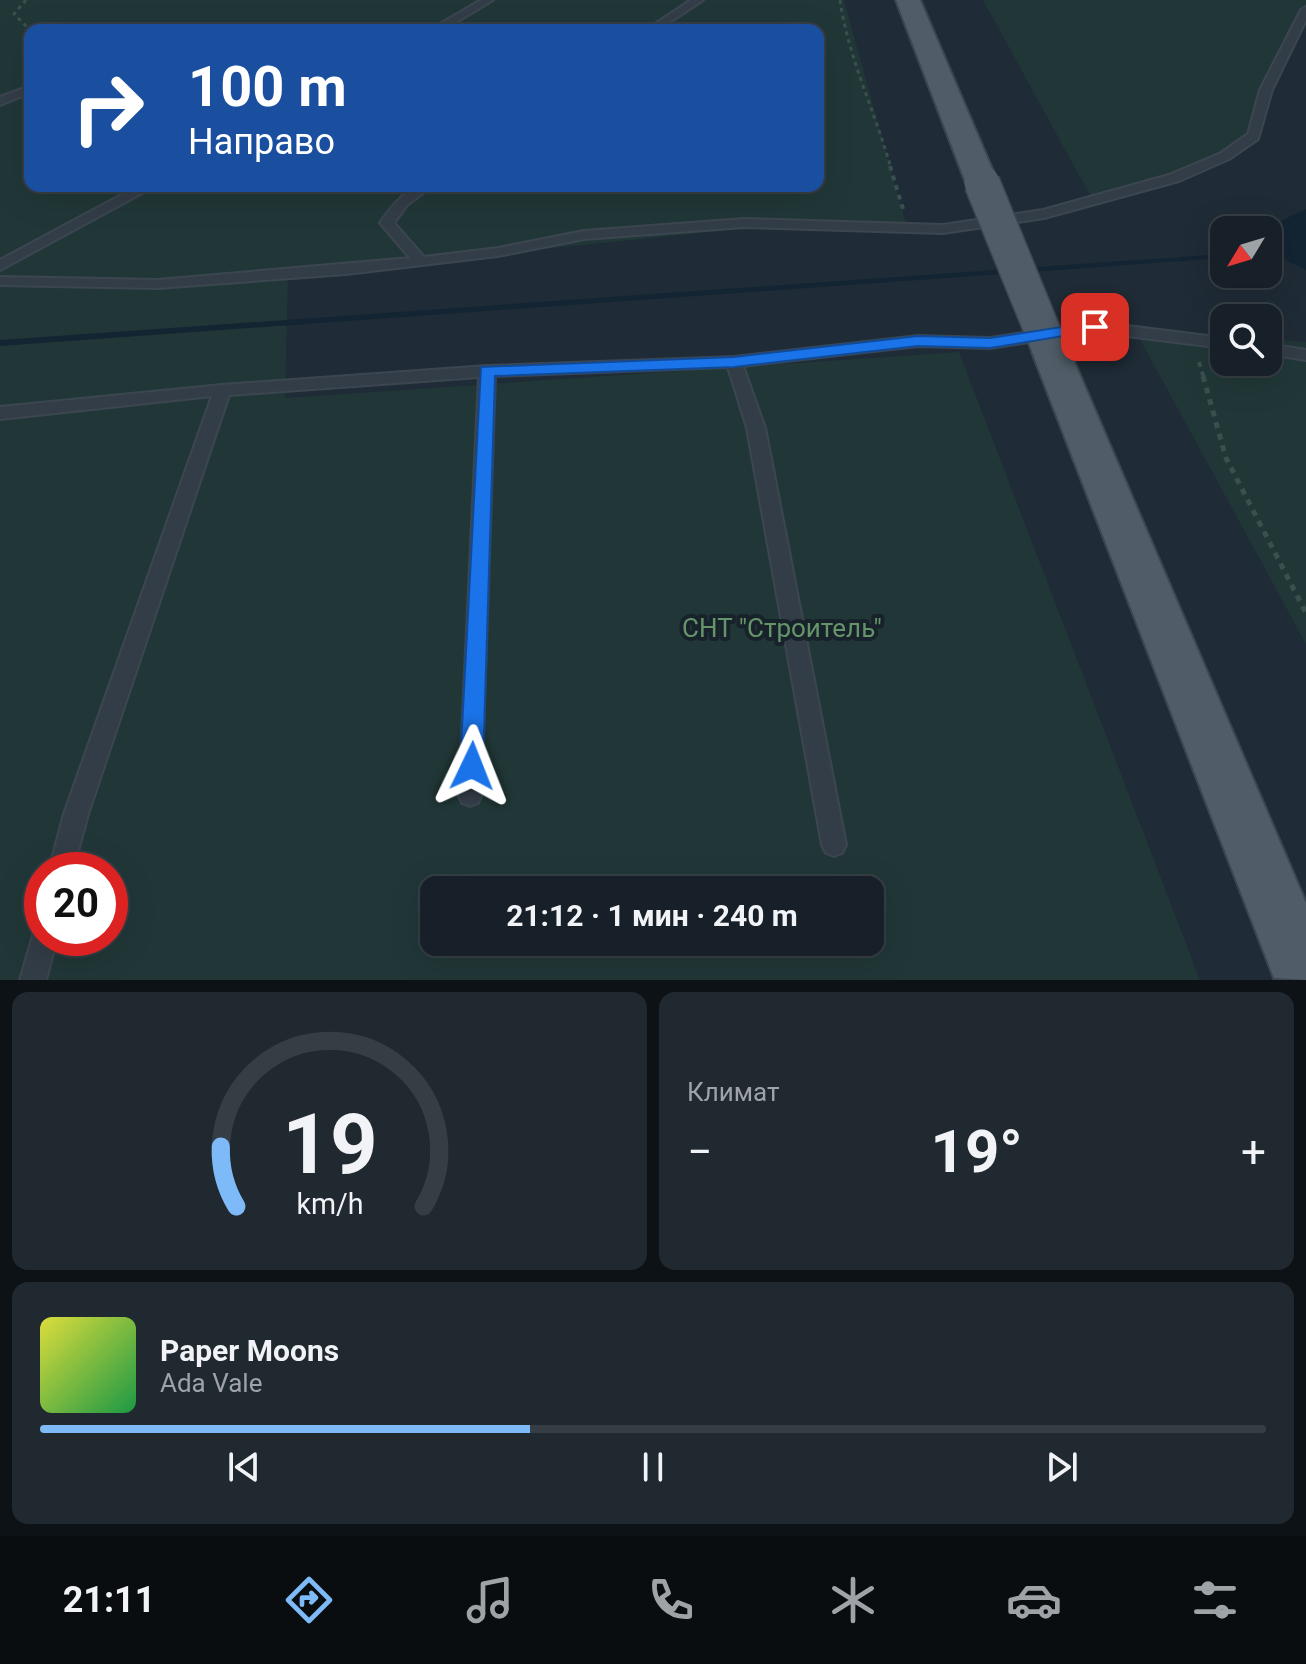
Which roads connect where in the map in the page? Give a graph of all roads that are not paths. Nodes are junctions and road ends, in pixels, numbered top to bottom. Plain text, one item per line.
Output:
1 (488, 0) edge
2 (698, 0) edge
3 (908, 0) edge
4 (1306, 10) edge
5 (446, 24) edge
6 (660, 24) edge
7 (1306, 43) edge
8 (1288, 46) junction
9 (24, 91) edge
10 (0, 101) edge
11 (137, 192) edge
12 (417, 192) edge
13 (419, 260) junction
14 (0, 266) edge
15 (0, 281) edge
16 (1210, 341) edge
17 (1282, 351) edge
18 (1306, 355) edge
19 (734, 362) junction
20 (487, 371) junction
21 (222, 390) junction
22 (0, 413) edge
23 (470, 796) dead end
24 (834, 845) dead end
25 (66, 852) edge
26 (39, 956) edge
27 (1306, 978) edge
28 (33, 980) edge

1 - 5 lane
2 - 6 lane
3 - 27 main road, bridge
4 - 8 lane
7 - 8 lane
8 - 13 lane
9 - 10 lane
11 - 14 lane
12 - 13 lane
13 - 15 lane
16 - 19 lane
17 - 18 lane
19 - 20 lane
19 - 24 lane
20 - 21 lane
20 - 23 lane
21 - 22 lane
21 - 25 lane
26 - 28 lane

